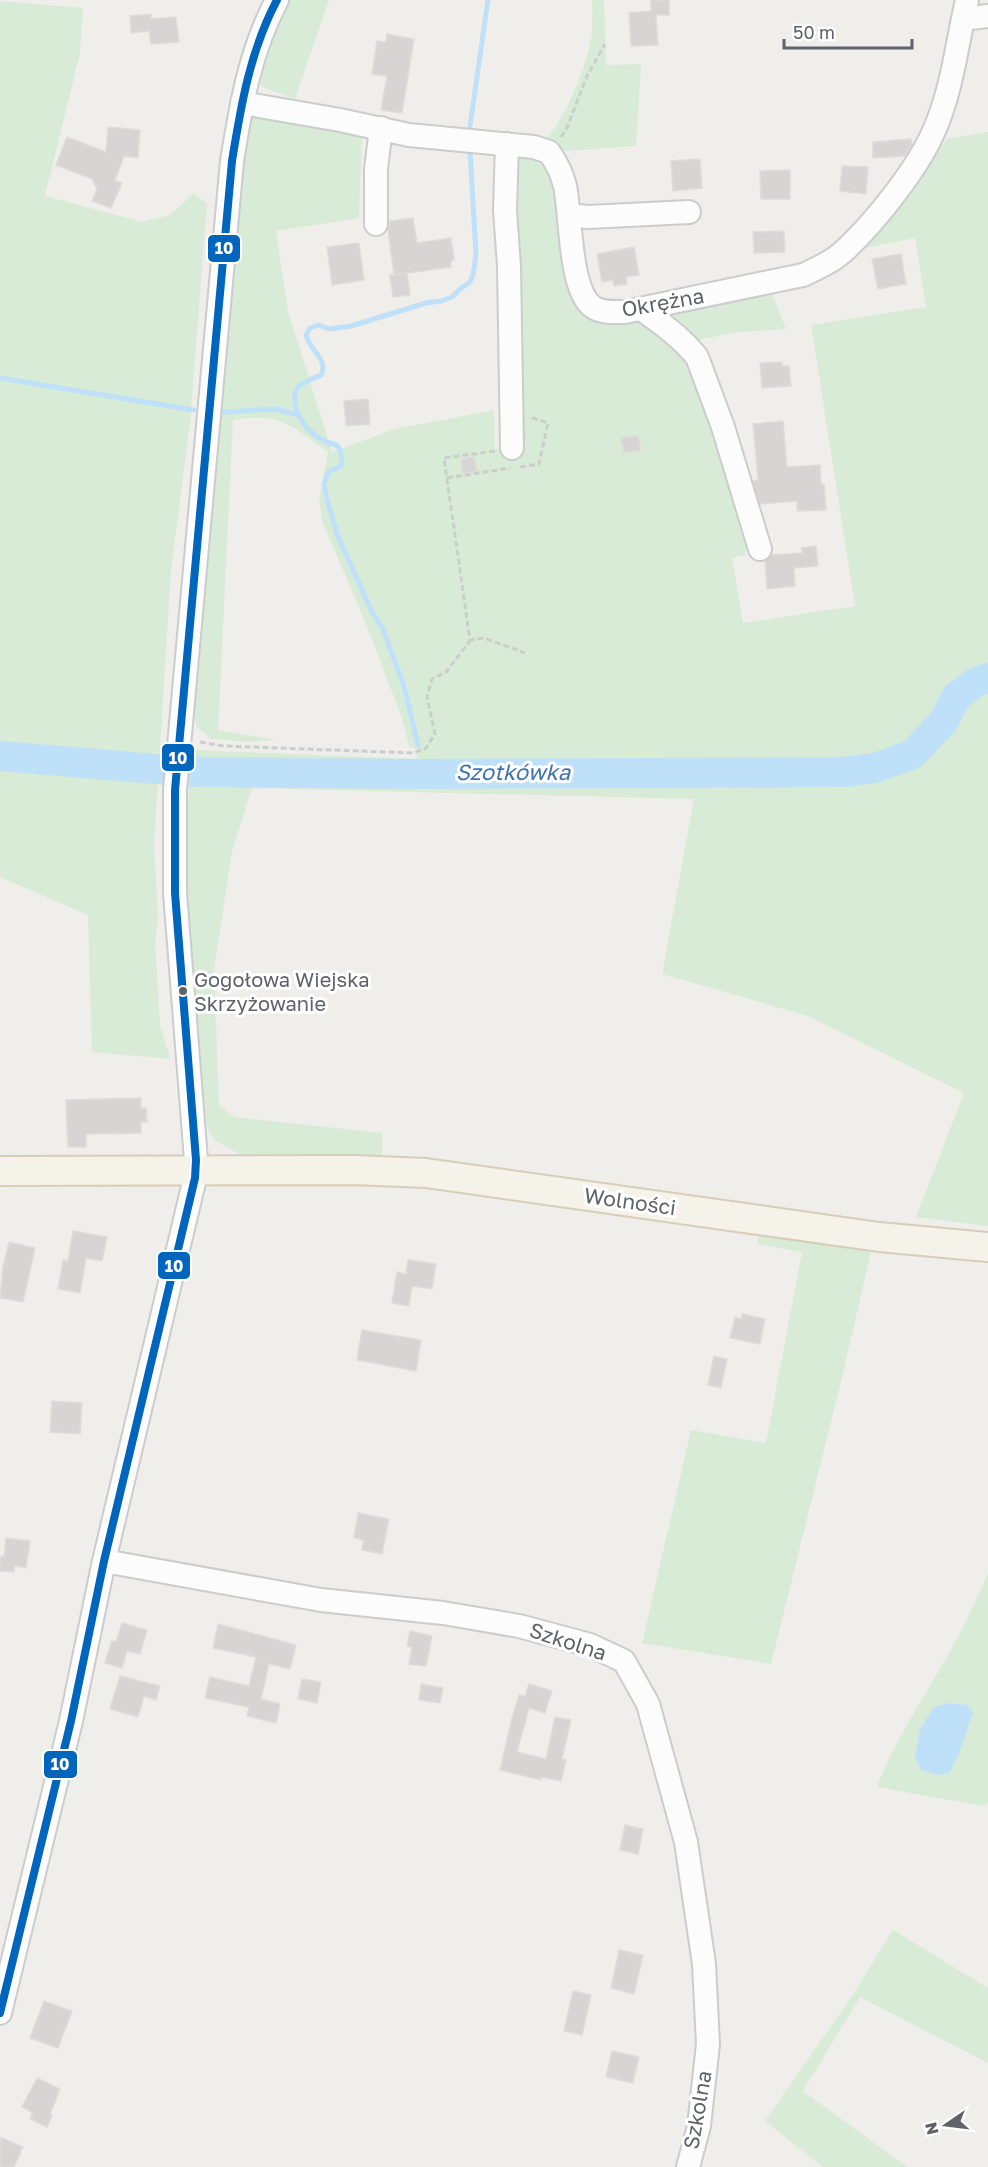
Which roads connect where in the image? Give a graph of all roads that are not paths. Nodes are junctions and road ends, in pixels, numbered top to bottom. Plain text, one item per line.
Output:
1 (277, 0) edge
2 (965, 10) edge
3 (988, 16) edge
4 (242, 103) junction
5 (381, 129) junction
6 (507, 144) junction
7 (689, 212) dead end
8 (569, 215) junction
9 (376, 224) dead end
10 (641, 309) junction
11 (512, 448) road end
12 (760, 549) dead end
13 (196, 1170) junction
14 (0, 1171) edge
15 (988, 1247) edge
16 (104, 1561) junction
17 (0, 2013) edge
18 (688, 2167) edge

1 - 4 street
2 - 3 street
2 - 10 street, Okrężna
4 - 5 street
4 - 13 street
5 - 6 street
5 - 9 street
6 - 8 street, Okrężna
6 - 11 street
7 - 8 street
8 - 10 street, Okrężna
10 - 12 street
13 - 14 main road, Wolności
13 - 15 main road, Wolności
13 - 16 street
16 - 17 street
16 - 18 street, Szkolna

